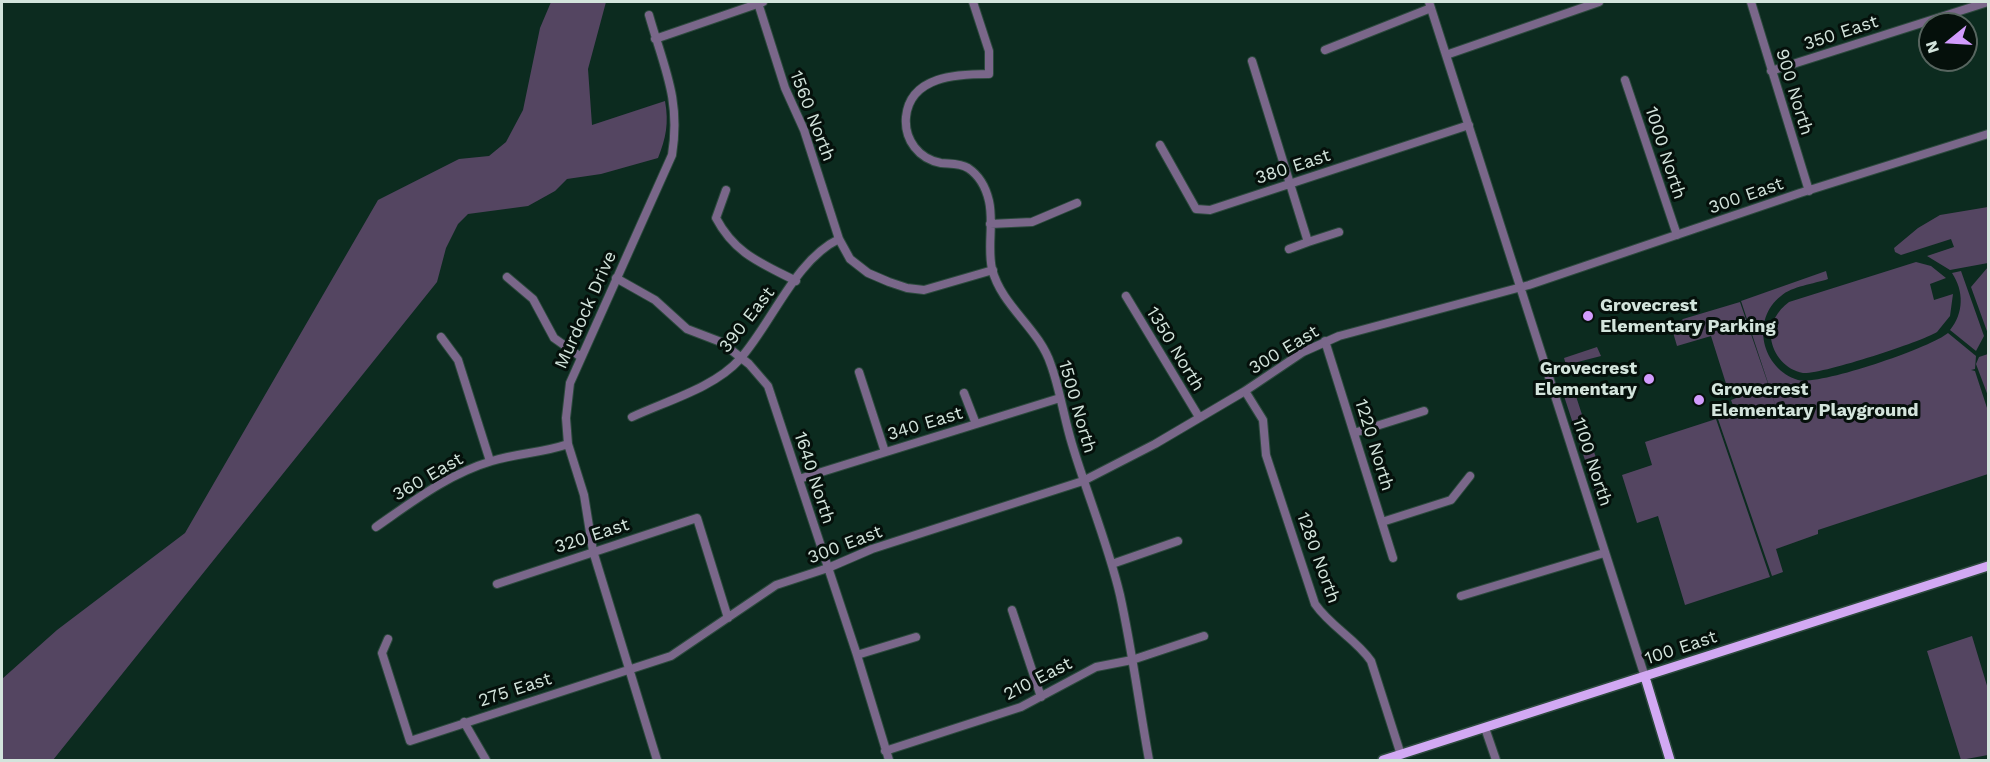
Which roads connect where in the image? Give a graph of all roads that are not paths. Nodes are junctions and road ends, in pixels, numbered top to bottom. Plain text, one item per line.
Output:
1 (760, 2) edge
2 (973, 2) edge
3 (1599, 2) edge
4 (1751, 2) edge
5 (1989, 2) edge
6 (1430, 5) edge
7 (649, 15) dead end
8 (655, 39) junction
9 (1325, 50) dead end
10 (1446, 56) junction
11 (1252, 61) dead end
12 (1771, 71) junction
13 (1625, 80) dead end
14 (1469, 125) junction
15 (1989, 135) edge
16 (1160, 145) dead end
17 (1290, 183) junction
18 (726, 190) dead end
19 (1809, 190) junction
20 (1077, 204) dead end
21 (990, 224) junction
22 (1339, 232) dead end
23 (1677, 235) junction
24 (839, 239) junction
25 (1308, 242) junction
26 (1289, 249) dead end
27 (993, 270) junction
28 (507, 277) dead end
29 (615, 278) junction
30 (796, 281) junction
31 (1521, 288) junction
32 (1126, 296) dead end
33 (441, 337) dead end
34 (1325, 341) junction
35 (581, 357) junction
36 (740, 358) junction
37 (859, 372) dead end
38 (1245, 391) junction
39 (964, 393) dead end
40 (1060, 398) junction
41 (1424, 411) dead end
42 (632, 417) dead end
43 (1199, 417) junction
44 (976, 424) junction
45 (1354, 433) junction
46 (568, 444) junction
47 (885, 452) junction
48 (490, 461) junction
49 (1470, 476) dead end
50 (799, 479) junction
51 (1083, 481) junction
52 (1382, 522) junction
53 (375, 526) dead end
54 (1178, 541) dead end
55 (593, 551) junction
56 (1604, 553) junction
57 (1393, 558) dead end
58 (1112, 564) junction
59 (1989, 566) edge
60 (828, 568) junction
61 (497, 584) dead end
62 (1461, 596) dead end
63 (1012, 610) dead end
64 (728, 618) junction
65 (916, 636) dead end
66 (1204, 636) dead end
67 (388, 639) dead end
68 (857, 655) junction
69 (1132, 660) junction
70 (629, 669) junction
71 (1645, 677) junction
72 (1041, 697) junction
73 (464, 723) junction
74 (1485, 728) junction
75 (885, 751) junction
76 (1401, 755) junction
77 (486, 760) edge
78 (657, 760) edge
79 (888, 760) edge
80 (1149, 760) edge
81 (1383, 760) edge
82 (1496, 760) edge
83 (1670, 760) edge

1 - 8 street
1 - 24 street, 1560 North
2 - 21 street, 1500 North
3 - 10 street
4 - 12 street, 900 North
5 - 12 street, 350 East
6 - 9 street
6 - 10 street, 1100 North
7 - 8 street, Murdock Drive
8 - 29 street, Murdock Drive
10 - 14 street, 1100 North
11 - 17 street
12 - 19 street, 900 North
13 - 23 street, 1000 North
14 - 17 street, 380 East
14 - 31 street, 1100 North
15 - 19 street, 300 East
16 - 17 street, 380 East
17 - 25 street
18 - 30 street
19 - 23 street, 300 East
20 - 21 street
21 - 27 street, 1500 North
22 - 25 street
23 - 31 street, 300 East
24 - 27 street, 1560 North
24 - 30 street, 390 East
25 - 26 street
27 - 40 street, 1500 North
28 - 35 street
29 - 35 street, Murdock Drive
29 - 36 street, 1640 North
30 - 36 street, 390 East
31 - 34 street, 300 East
31 - 56 street, 1100 North
32 - 43 street, 1350 North
33 - 48 street
34 - 38 street, 300 East
34 - 45 street, 1220 North
35 - 46 street, Murdock Drive
36 - 42 street, 390 East
36 - 50 street, 1640 North
37 - 47 street
38 - 43 street, 300 East
38 - 76 street, 1280 North
39 - 44 street
40 - 44 street, 340 East
40 - 51 street, 1500 North
41 - 45 street
43 - 51 street, 300 East
44 - 47 street, 340 East
45 - 52 street, 1220 North
46 - 48 street, 360 East
46 - 55 street, Murdock Drive
47 - 50 street, 340 East
48 - 53 street, 360 East
49 - 52 street
50 - 60 street, 1640 North
51 - 58 street, 1500 North
51 - 60 street, 300 East
52 - 57 street, 1220 North
54 - 58 street
55 - 61 street, 320 East
55 - 64 street, 320 East
55 - 70 street, Murdock Drive
56 - 62 street
56 - 71 street, 1100 North
58 - 69 street, 1500 North
59 - 71 main road, 100 East
60 - 64 street, 300 East
60 - 68 street, 1640 North
63 - 72 street
64 - 70 street, 300 East
65 - 68 street
66 - 69 street, 210 East
67 - 73 street, 275 East
68 - 75 street, 1640 North
69 - 72 street, 210 East
69 - 80 street, 1500 North
70 - 73 street, 275 East
70 - 78 street, Murdock Drive
71 - 74 main road, 100 East
71 - 83 main road, 1100 North
72 - 75 street, 210 East
73 - 77 street
74 - 76 main road, 100 East
74 - 82 street
75 - 79 street, 1640 North
76 - 81 main road, 100 East

